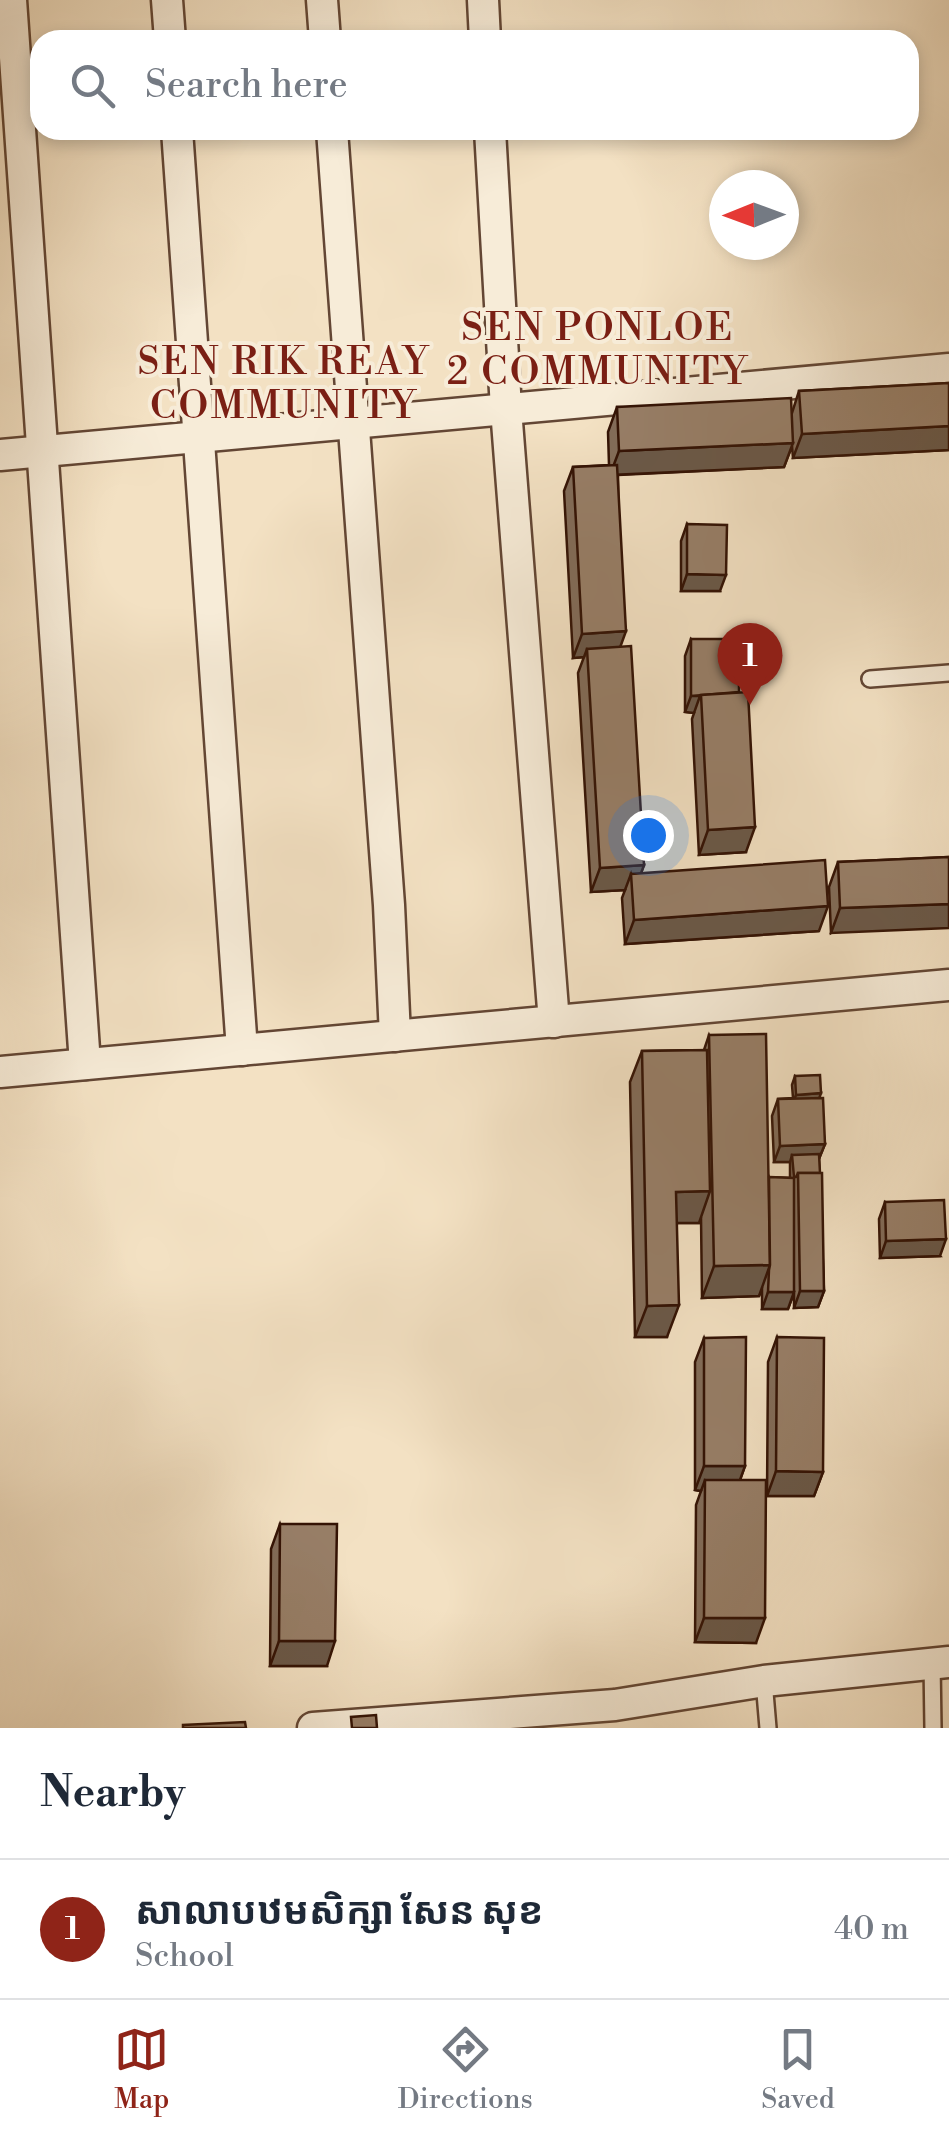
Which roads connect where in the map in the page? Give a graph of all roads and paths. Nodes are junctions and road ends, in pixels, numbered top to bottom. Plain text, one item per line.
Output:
1 (11, 0) edge
2 (166, 0) edge
3 (322, 0) edge
4 (483, 0) edge
5 (169, 30) edge
6 (324, 30) edge
7 (484, 30) edge
8 (178, 140) edge
9 (333, 140) edge
10 (491, 140) edge
11 (949, 369) edge
12 (506, 409) junction
13 (354, 423) junction
14 (200, 437) junction
15 (45, 451) junction
16 (0, 455) edge
17 (949, 674) edge
18 (870, 678) dead end
19 (949, 986) edge
20 (554, 1022) junction
21 (396, 1036) junction
22 (242, 1050) junction
23 (85, 1064) junction
24 (0, 1072) edge
25 (940, 1662) edge
26 (764, 1681) junction
27 (616, 1717) edge
28 (459, 1722) edge
29 (313, 1728) edge
30 (768, 1728) edge
31 (934, 1728) edge

1 - 15 street
2 - 5 street
3 - 6 street
4 - 7 street
8 - 14 street
9 - 13 street
10 - 12 street
11 - 12 street
12 - 13 street
12 - 20 street
13 - 14 street
13 - 21 street
14 - 15 street
14 - 22 street
15 - 16 street
15 - 23 street
17 - 18 lane
19 - 20 street
20 - 21 street
21 - 22 street
22 - 23 street
23 - 24 street
25 - 26 street
25 - 31 lane
26 - 27 street
26 - 30 lane
27 - 28 street
28 - 29 street

